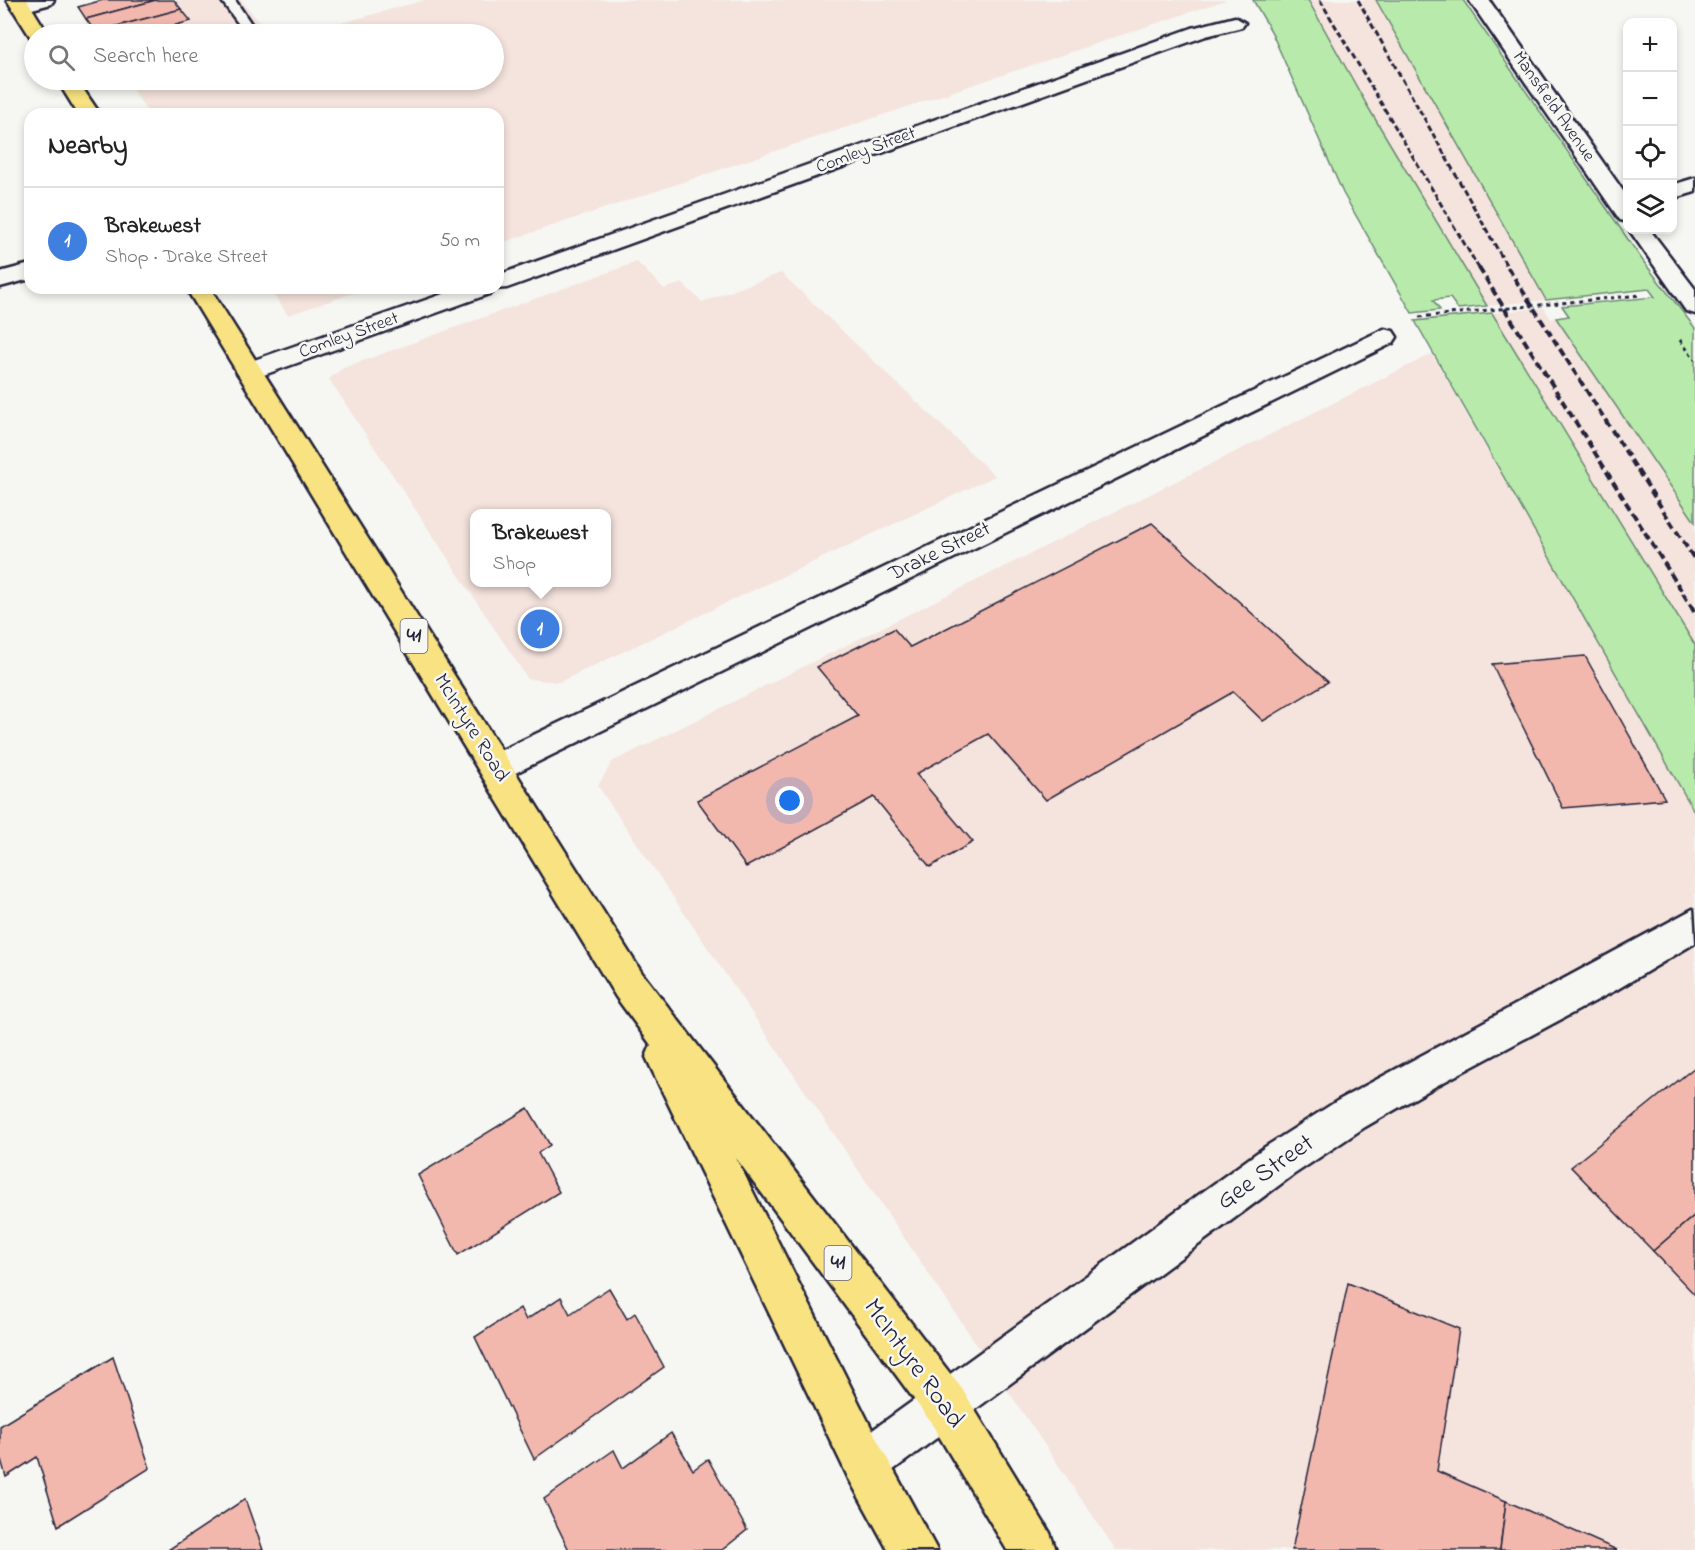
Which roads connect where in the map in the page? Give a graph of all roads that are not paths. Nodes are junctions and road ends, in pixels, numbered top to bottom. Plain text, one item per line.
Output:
1 (44, 0) edge
2 (228, 0) edge
3 (1479, 0) edge
4 (14, 5) edge
5 (1235, 23) dead end
6 (30, 24) edge
7 (245, 24) edge
8 (73, 90) edge
9 (85, 108) edge
10 (1695, 185) edge
11 (1677, 190) edge
12 (1623, 203) edge
13 (1641, 234) edge
14 (24, 273) edge
15 (0, 280) edge
16 (504, 281) edge
17 (202, 294) edge
18 (466, 294) edge
19 (1695, 306) edge
20 (1384, 337) dead end
21 (249, 371) junction
22 (495, 768) junction
23 (1693, 925) dead end
24 (629, 985) junction
25 (946, 1405) junction
26 (865, 1463) junction
27 (914, 1550) edge
28 (1033, 1550) edge

1 - 4 street
2 - 7 lane
3 - 12 street, Mansfield Avenue
4 - 6 main road
5 - 16 street, Comley Street
8 - 9 main road
10 - 11 street
13 - 19 street
14 - 15 street
17 - 21 main road, McIntyre Road / 41
18 - 21 street, Comley Street
20 - 22 street, Drake Street
21 - 22 main road, McIntyre Road / 41
22 - 24 main road, McIntyre Road / 41
23 - 25 street, Gee Street
24 - 25 main road, McIntyre Road / 41
24 - 26 main road, McIntyre Road / 41
25 - 26 street, Gee Street
25 - 28 main road, McIntyre Road / 41
26 - 27 main road, McIntyre Road / 41

